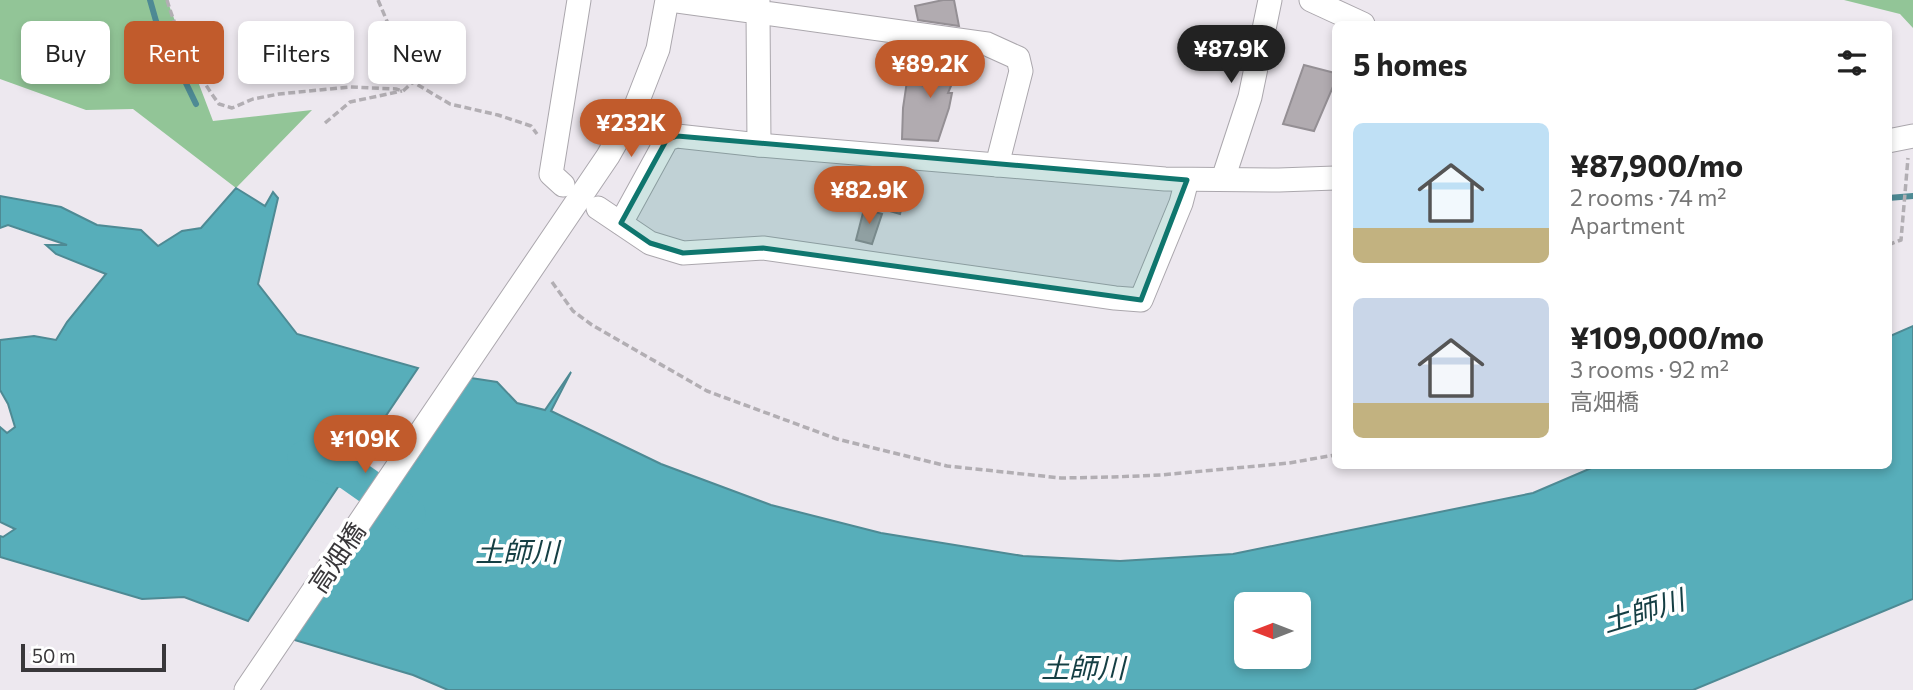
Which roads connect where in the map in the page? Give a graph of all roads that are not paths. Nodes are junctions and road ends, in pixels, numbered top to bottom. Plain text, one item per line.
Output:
1 (579, 0) edge
2 (668, 0) edge
3 (1270, 0) edge
4 (1311, 0) edge
5 (758, 6) edge
6 (1356, 21) edge
7 (759, 145) junction
8 (997, 165) junction
9 (1223, 178) junction
10 (1332, 178) edge
11 (1187, 180) junction
12 (563, 186) dead end
13 (598, 208) dead end
14 (621, 223) junction
15 (246, 690) edge

1 - 12 street
2 - 5 street
2 - 15 street, 高畑橋
3 - 9 street
4 - 6 street
5 - 7 street
5 - 8 street
7 - 8 street
7 - 14 street
8 - 11 street
9 - 10 street
9 - 11 street
11 - 14 street
13 - 14 street

